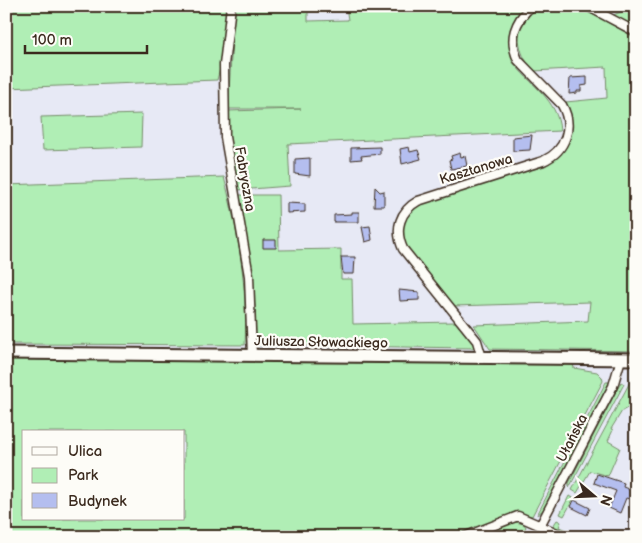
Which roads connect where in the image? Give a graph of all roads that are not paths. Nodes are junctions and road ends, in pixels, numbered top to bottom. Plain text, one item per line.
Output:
1 (231, 6) edge
2 (531, 6) edge
3 (587, 6) edge
4 (636, 32) edge
5 (6, 354) edge
6 (252, 356) junction
7 (482, 358) junction
8 (621, 359) junction
9 (636, 360) edge
10 (540, 526) junction
11 (464, 537) edge
12 (566, 537) edge

1 - 6 street, Fabryczna
2 - 7 street, Kasztanowa
3 - 4 street
5 - 6 street, Juliusza Słowackiego
6 - 7 street, Juliusza Słowackiego
7 - 8 street, Juliusza Słowackiego
8 - 9 street, Juliusza Słowackiego
8 - 10 street, Ułańska
10 - 11 street
10 - 12 street

